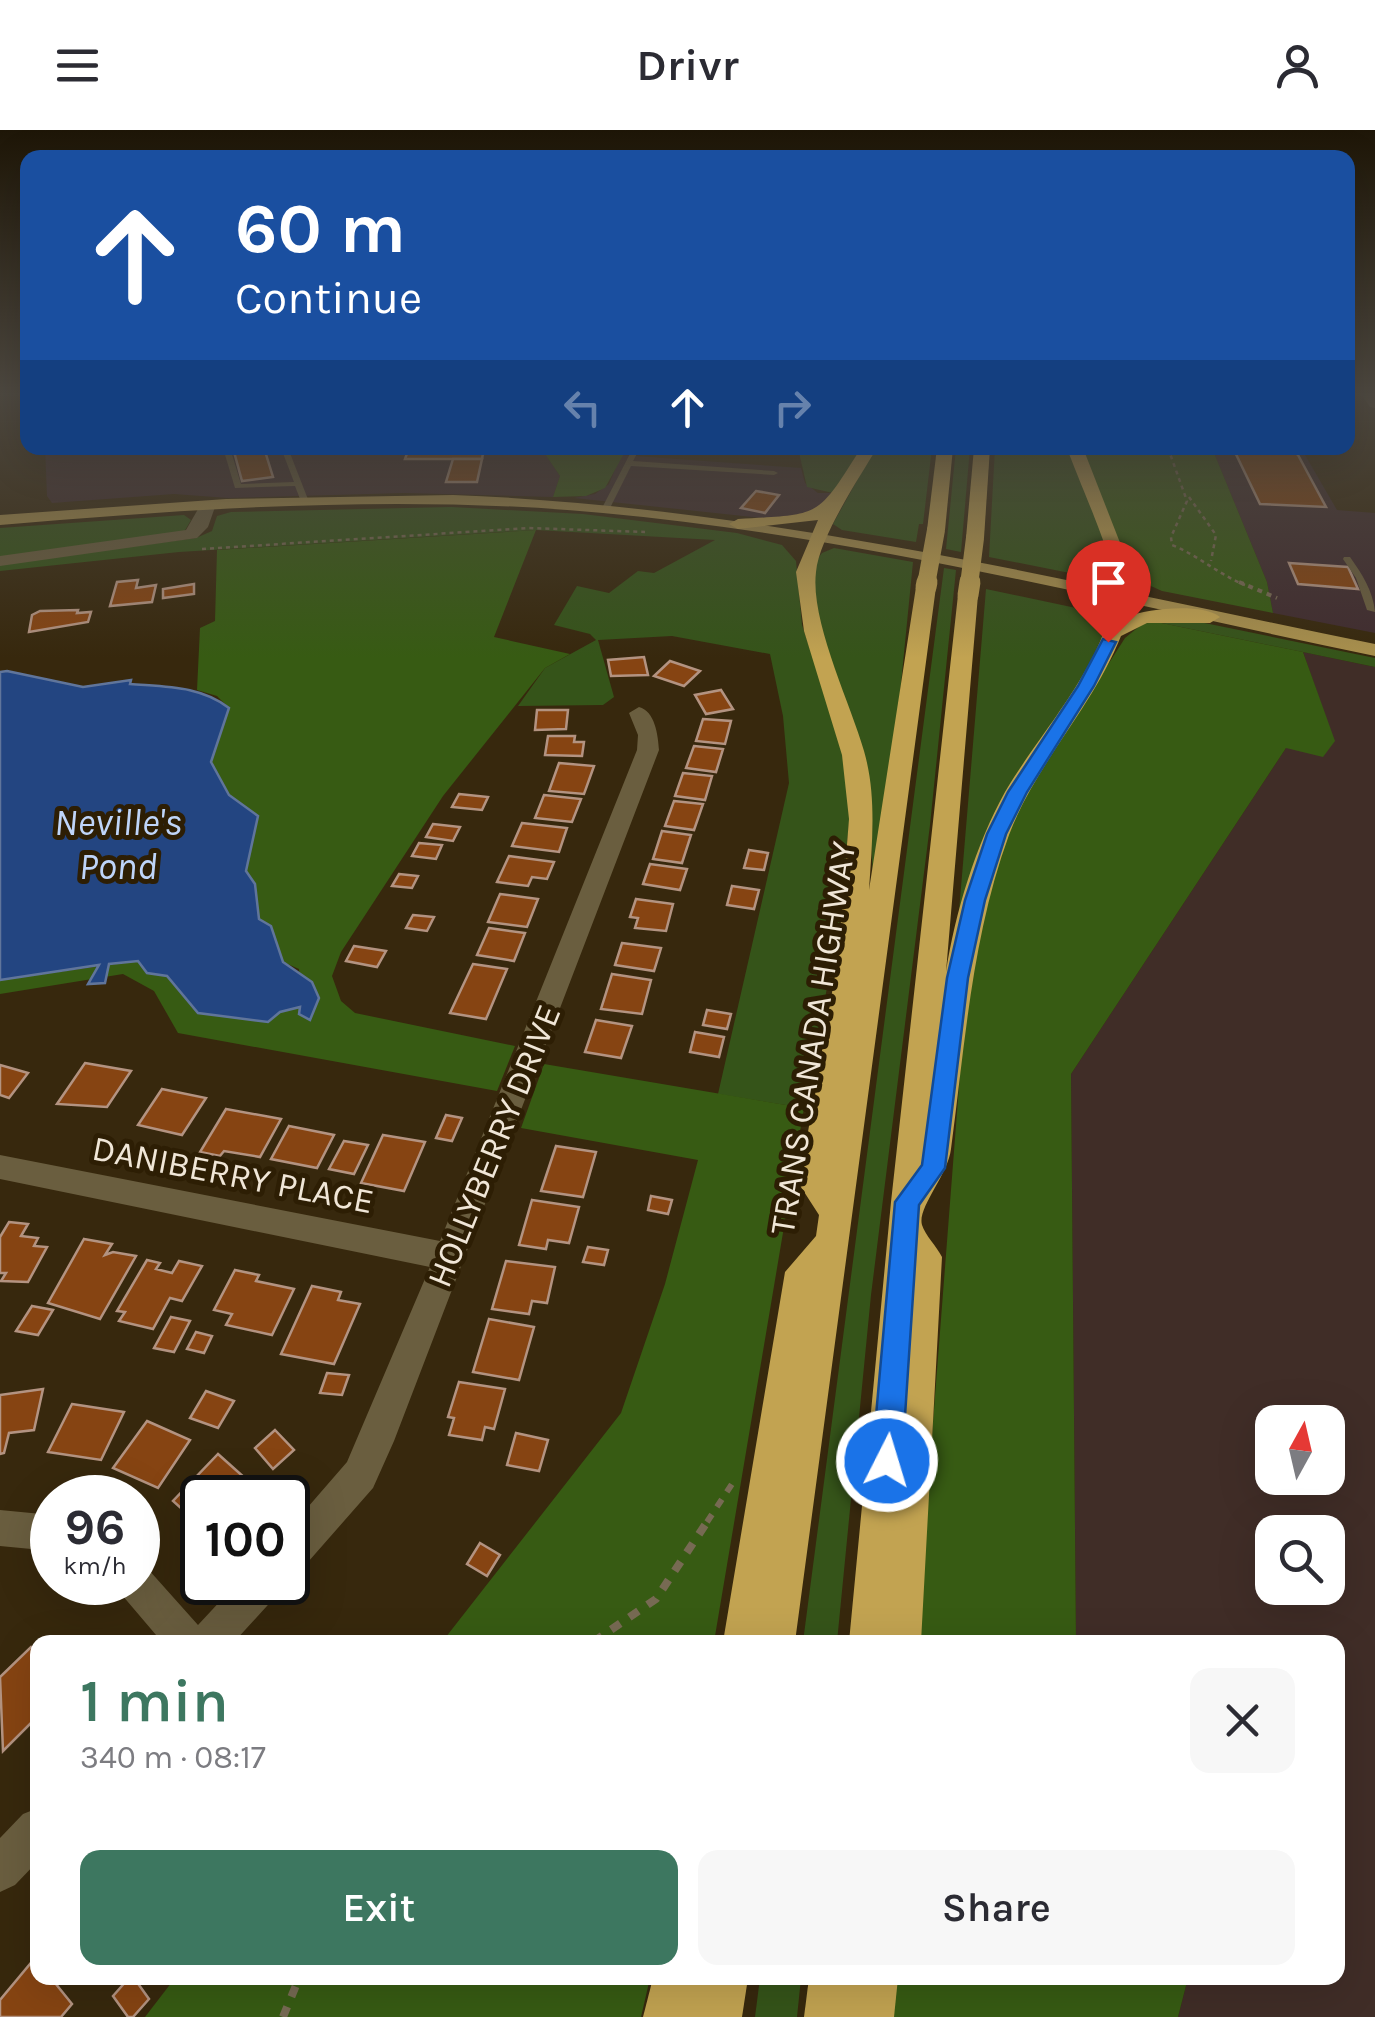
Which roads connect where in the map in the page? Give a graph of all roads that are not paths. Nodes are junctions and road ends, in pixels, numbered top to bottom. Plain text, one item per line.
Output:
1 (237, 482) edge
2 (619, 482) edge
3 (848, 482) edge
4 (941, 482) edge
5 (979, 482) edge
6 (1088, 482) edge
7 (298, 484) joint
8 (305, 502) junction
9 (207, 506) junction
10 (833, 507) junction
11 (606, 508) junction
12 (0, 520) edge
13 (738, 524) junction
14 (821, 536) junction
15 (1347, 560) dead end
16 (0, 561) edge
17 (807, 567) junction
18 (1119, 598) junction
19 (1372, 610) dead end
20 (1210, 617) junction
21 (1114, 632) junction
22 (1375, 650) edge
23 (639, 712) dead end
24 (0, 1167) edge
25 (906, 1216) junction
26 (831, 1227) junction
27 (450, 1256) junction
28 (0, 1528) edge
29 (30, 1531) edge
30 (310, 1532) edge
31 (155, 1605) edge
32 (243, 1605) edge
33 (181, 1635) edge
34 (215, 1635) edge
35 (745, 1635) edge
36 (775, 1635) edge
37 (871, 1635) edge
38 (900, 1635) edge
39 (30, 1838) edge
40 (0, 1870) edge
41 (676, 1985) edge
42 (722, 1985) edge
43 (833, 1985) edge
44 (872, 1985) edge
45 (668, 2017) edge
46 (717, 2017) edge
47 (829, 2017) edge
48 (870, 2017) edge

1 - 7 lane
2 - 11 lane
3 - 10 highway
4 - 26 highway, TRANS CANADA HIGHWAY, bridge
5 - 25 highway, bridge
6 - 18 highway
7 - 8 lane
8 - 9 main road
8 - 11 main road
9 - 12 main road
9 - 16 street
10 - 13 highway
10 - 14 highway
11 - 13 main road
13 - 14 main road
13 - 17 highway
14 - 17 highway
14 - 18 main road
15 - 19 lane
17 - 26 highway
18 - 20 main road
18 - 21 highway
20 - 21 highway
20 - 22 main road
21 - 25 highway
23 - 27 street, HOLLYBERRY DRIVE
24 - 27 street, DANIBERRY PLACE
25 - 37 highway
25 - 38 highway
26 - 35 highway
26 - 36 highway, TRANS CANADA HIGHWAY
27 - 30 street, HOLLYBERRY DRIVE
28 - 29 street
31 - 33 street
32 - 34 street
39 - 40 street
41 - 45 highway
42 - 46 highway
43 - 47 highway
44 - 48 highway

